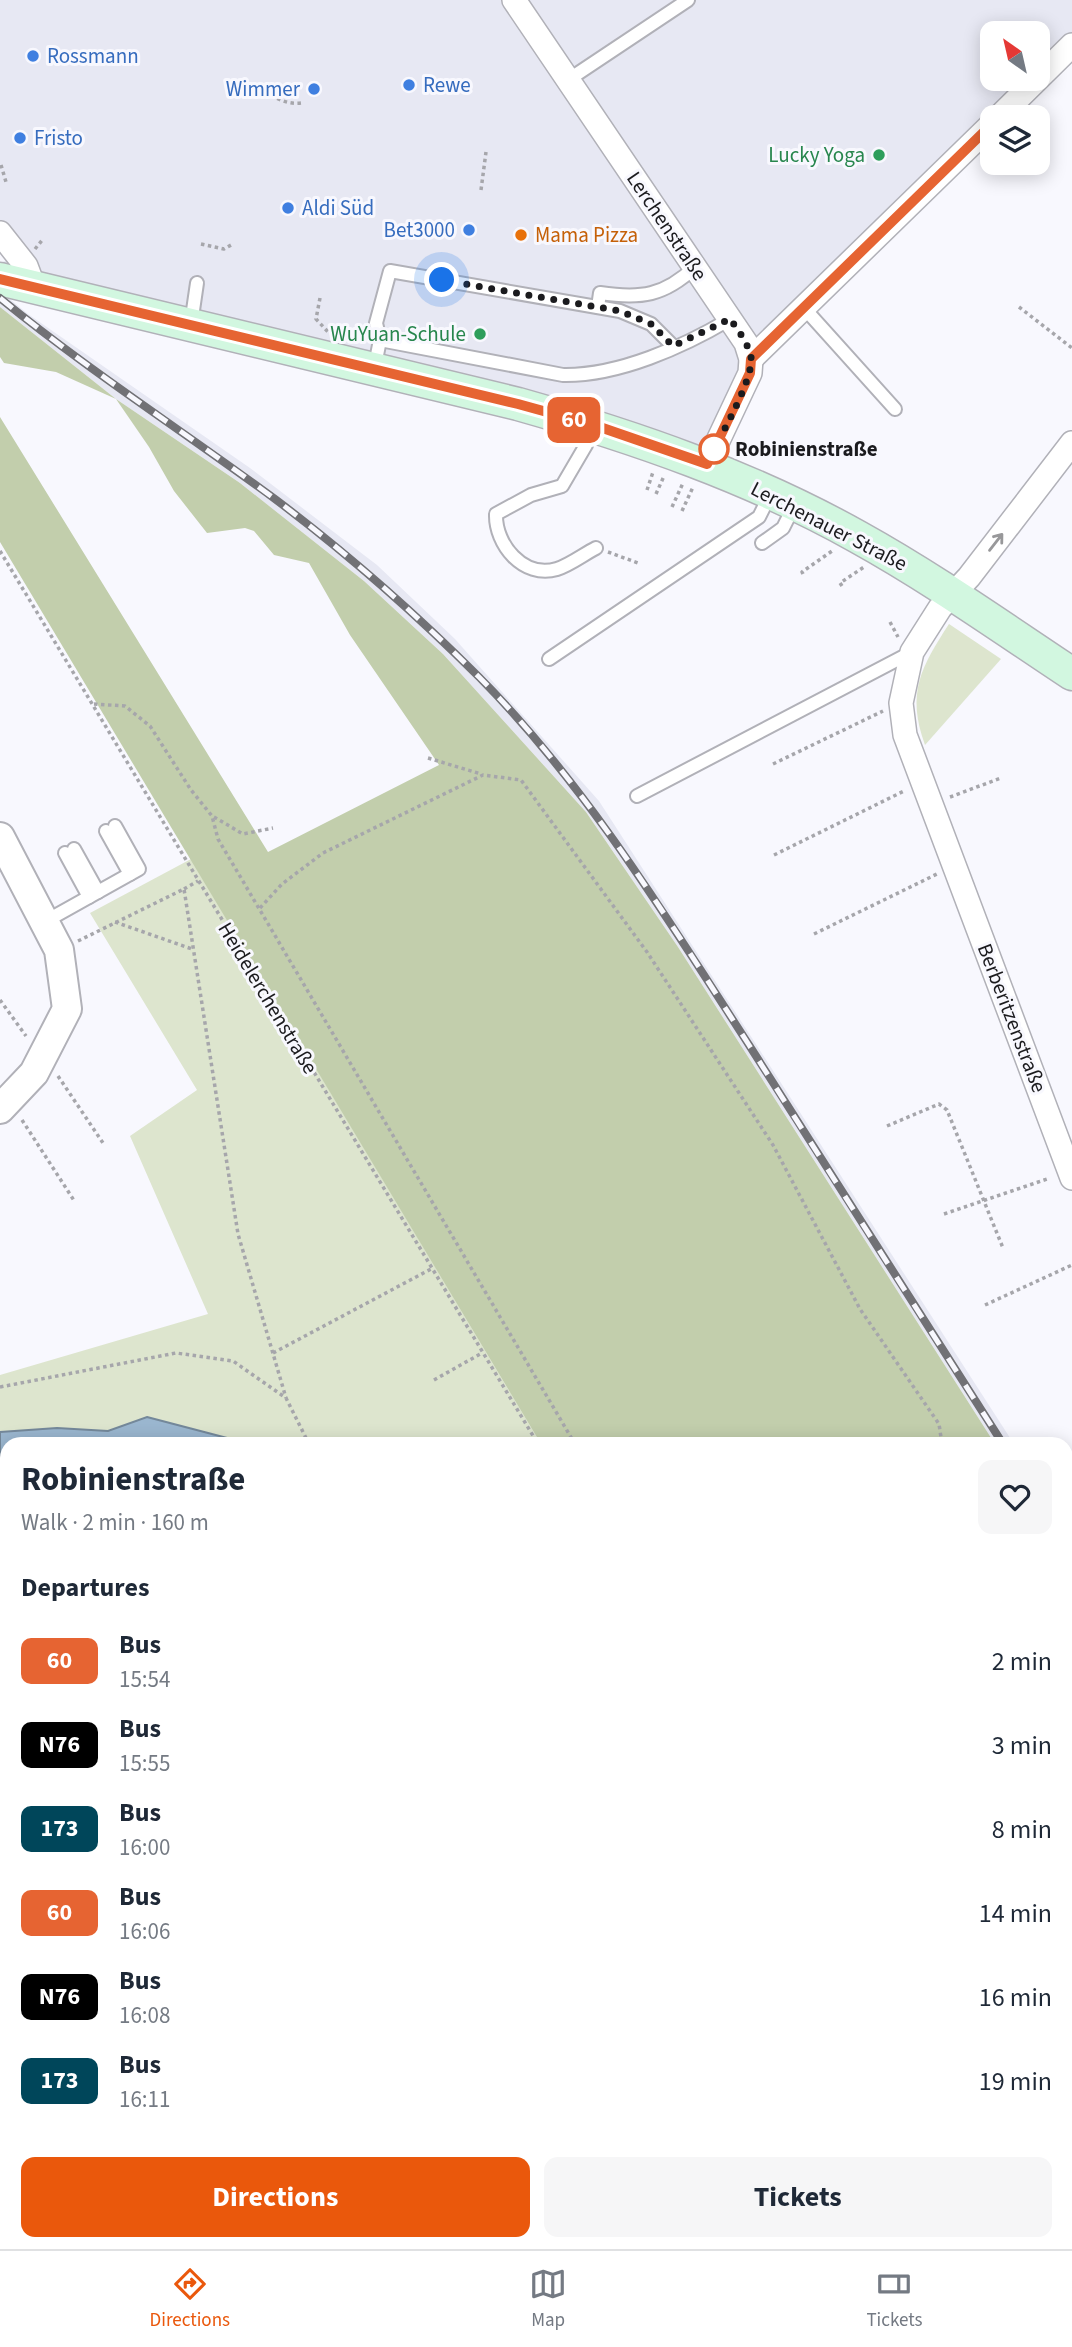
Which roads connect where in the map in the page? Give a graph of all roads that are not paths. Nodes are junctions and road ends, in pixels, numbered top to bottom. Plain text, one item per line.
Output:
1 (514, 0) edge
2 (688, 0) edge
3 (1072, 45) edge
4 (568, 80) junction
5 (1011, 105) edge
6 (980, 136) edge
7 (0, 233) edge
8 (695, 267) junction
9 (0, 279) edge
10 (197, 283) dead end
11 (35, 290) junction
12 (598, 307) junction
13 (805, 309) junction
14 (730, 319) junction
15 (190, 326) junction
16 (673, 346) junction
17 (377, 355) junction
18 (751, 359) junction
19 (895, 408) dead end
20 (594, 425) junction
21 (1072, 443) edge
22 (694, 478) junction
23 (782, 500) junction
24 (762, 543) dead end
25 (596, 548) road end
26 (953, 594) junction
27 (905, 644) junction
28 (549, 659) dead end
29 (1072, 674) edge
30 (637, 796) dead end
31 (111, 828) dead end
32 (0, 837) edge
33 (69, 851) dead end
34 (93, 895) junction
35 (46, 921) junction
36 (5, 1105) edge
37 (1071, 1174) edge

1 - 4 street, Lerchenstraße
2 - 4 lane
3 - 5 street
4 - 8 street, Lerchenstraße
6 - 13 street
7 - 11 street
8 - 12 lane
8 - 14 street, Lerchenstraße
9 - 11 main road, Lerchenauer Straße
10 - 15 lane
11 - 15 main road, Lerchenauer Straße
12 - 16 lane
12 - 17 lane
13 - 18 street
13 - 19 lane
14 - 16 lane
14 - 18 street, Lerchenstraße
15 - 17 main road, Lerchenauer Straße
16 - 17 lane
17 - 20 main road, Lerchenauer Straße
18 - 22 street
20 - 22 main road, Lerchenauer Straße
20 - 25 lane
26 -> 21 street, Berberitzenstraße
22 - 23 main road, Lerchenauer Straße
23 - 24 lane
23 - 26 main road, Lerchenauer Straße
23 - 28 lane
26 - 27 street, Berberitzenstraße
26 - 29 main road, Lerchenauer Straße
27 - 30 lane, Berberitzenstraße
27 - 37 street, Berberitzenstraße
31 - 34 lane
32 - 35 street
33 - 34 lane
34 - 35 lane
35 - 36 street

